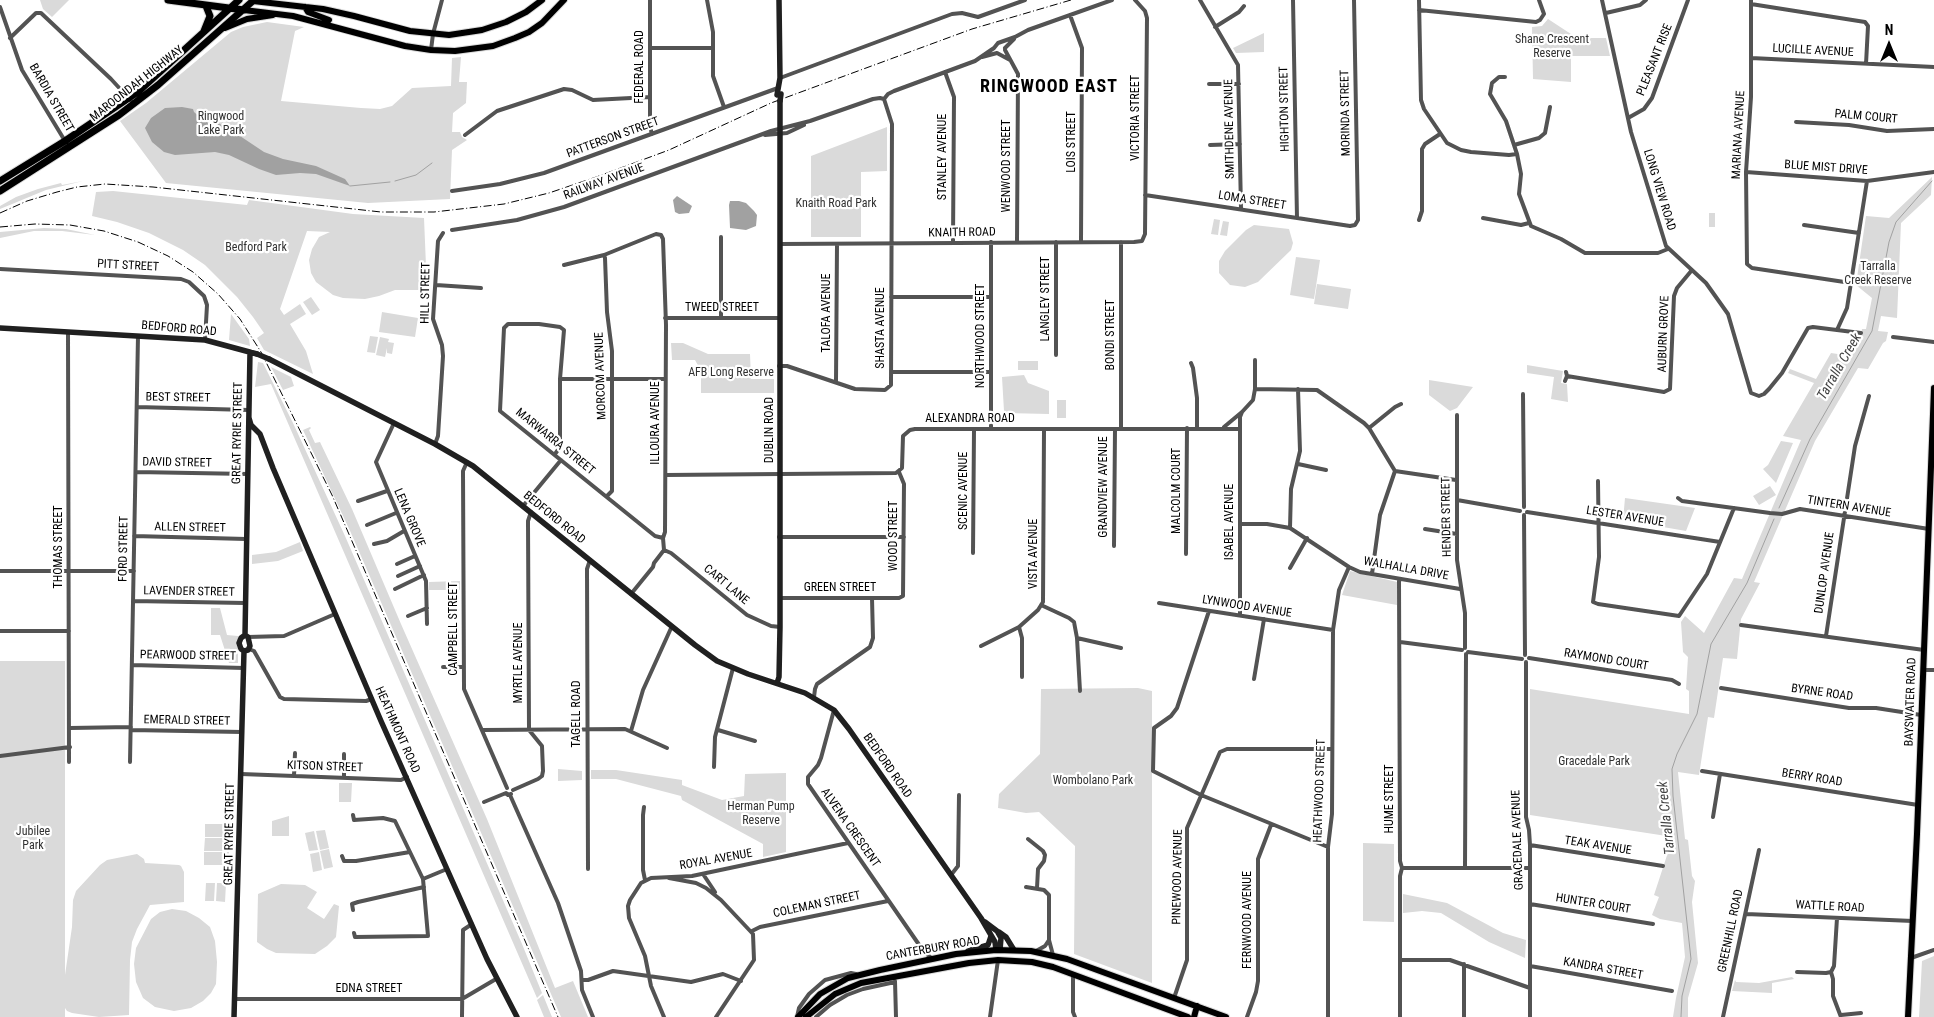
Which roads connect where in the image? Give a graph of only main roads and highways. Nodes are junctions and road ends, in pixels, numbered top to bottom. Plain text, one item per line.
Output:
1 (168, 0) edge
2 (239, 0) edge
3 (244, 0) edge
4 (542, 0) edge
5 (564, 0) edge
6 (779, 0) edge
7 (254, 1) edge
8 (274, 2) edge
9 (206, 6) junction
10 (305, 7) junction
11 (230, 8) junction
12 (244, 10) junction
13 (336, 12) junction
14 (279, 13) junction
15 (330, 23) junction
16 (224, 28) junction
17 (204, 31) junction
18 (167, 64) junction
19 (173, 72) junction
20 (131, 101) junction
21 (11, 174) junction
22 (0, 181) edge
23 (15, 181) junction
24 (0, 190) edge
25 (0, 328) edge
26 (250, 352) junction
27 (1934, 388) edge
28 (249, 418) junction
29 (248, 440) junction
30 (265, 448) junction
31 (1932, 482) edge
32 (246, 636) junction
33 (247, 650) junction
34 (777, 683) junction
35 (981, 918) junction
36 (997, 931) junction
37 (991, 936) junction
38 (998, 950) junction
39 (1014, 950) junction
40 (956, 954) junction
41 (998, 960) junction
42 (1197, 1006) junction
43 (1180, 1016) edge
44 (234, 1017) edge
45 (516, 1017) edge
46 (797, 1017) edge
47 (806, 1017) edge
48 (1188, 1017) edge
49 (1194, 1017) edge
50 (1226, 1017) edge
51 (1908, 1017) edge

1 - 9 highway
2 - 11 highway, MAROONDAH HIGHWAY
3 - 7 highway
4 - 13 main road
5 - 15 main road
6 - 34 main road, DUBLIN ROAD
7 - 8 main road
7 - 12 highway, MAROONDAH HIGHWAY
8 - 10 main road
9 - 11 highway
9 - 17 highway
10 - 13 main road
10 - 15 main road
11 - 12 highway
11 - 17 highway, MAROONDAH HIGHWAY
12 - 14 main road
12 - 16 highway, MAROONDAH HIGHWAY
13 - 15 main road
14 - 15 main road
14 - 16 main road
16 - 19 highway, MAROONDAH HIGHWAY
17 - 18 highway, MAROONDAH HIGHWAY
18 - 19 highway
18 - 20 highway, MAROONDAH HIGHWAY
19 - 20 highway, MAROONDAH HIGHWAY
20 - 21 highway, MAROONDAH HIGHWAY
20 - 23 highway, MAROONDAH HIGHWAY
21 - 22 highway, MAROONDAH HIGHWAY
21 - 23 highway
23 - 24 highway, MAROONDAH HIGHWAY
25 - 26 main road, BEDFORD ROAD
26 - 28 main road, GREAT RYRIE STREET
26 - 34 main road, BEDFORD ROAD, bridge
27 - 31 main road, BAYSWATER ROAD
28 - 29 main road, GREAT RYRIE STREET
28 - 30 main road, HEATHMONT ROAD
29 - 30 main road
29 - 32 main road, GREAT RYRIE STREET
30 - 45 main road, HEATHMONT ROAD
31 - 51 main road, BAYSWATER ROAD
32 - 33 main road
32 - 33 main road
33 - 44 main road, GREAT RYRIE STREET
34 - 35 main road, BEDFORD ROAD
35 - 36 main road, BEDFORD ROAD
35 - 37 main road, BEDFORD ROAD
36 - 38 main road
36 - 39 main road, BEDFORD ROAD
37 - 38 main road, BEDFORD ROAD
37 - 40 main road
38 - 39 main road, CANTERBURY ROAD
38 - 40 main road, CANTERBURY ROAD
38 - 41 main road
39 - 42 main road, CANTERBURY ROAD
40 - 46 main road, CANTERBURY ROAD
41 - 43 main road, CANTERBURY ROAD
41 - 47 main road, CANTERBURY ROAD
42 - 49 main road
42 - 50 main road, CANTERBURY ROAD
43 - 48 main road, CANTERBURY ROAD

